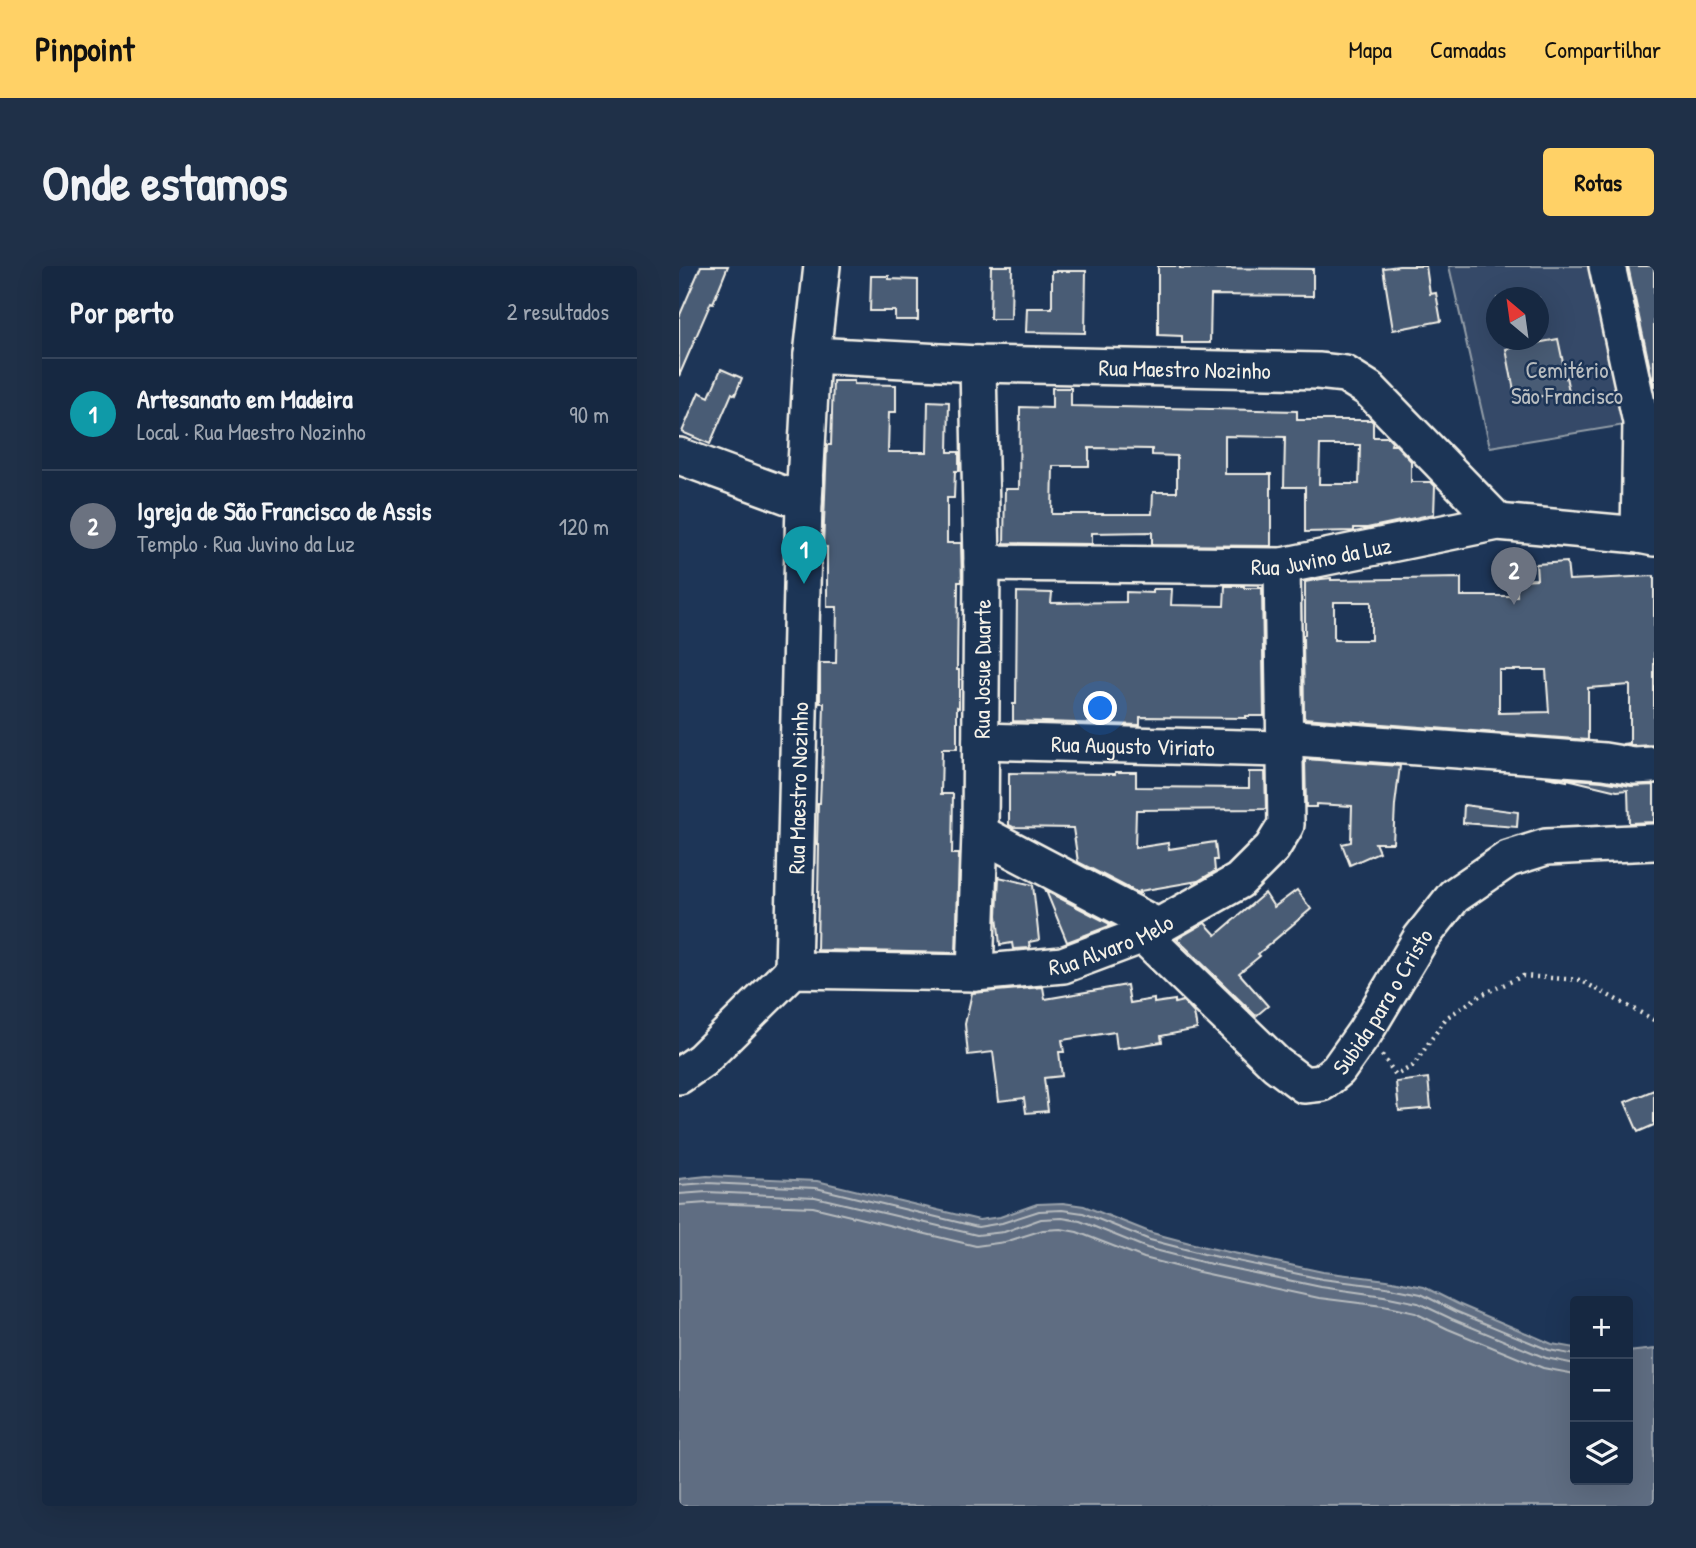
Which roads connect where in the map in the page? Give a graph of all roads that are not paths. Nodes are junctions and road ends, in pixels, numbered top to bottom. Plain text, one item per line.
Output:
1 (822, 266) edge
2 (1607, 266) edge
3 (812, 355) junction
4 (978, 364) junction
5 (1647, 416) edge
6 (679, 456) edge
7 (804, 502) junction
8 (1498, 522) junction
9 (1646, 536) edge
10 (982, 564) junction
11 (1282, 566) junction
12 (981, 741) junction
13 (1284, 743) junction
14 (1654, 765) edge
15 (980, 833) junction
16 (1654, 842) edge
17 (1150, 931) junction
18 (793, 970) junction
19 (975, 973) junction
20 (679, 1076) edge

1 - 3 street, Rua Maestro Nozinho
2 - 5 street
3 - 4 street, Rua Maestro Nozinho
3 - 7 street, Rua Maestro Nozinho
4 - 8 street, Rua Maestro Nozinho
4 - 10 street, Rua Josue Duarte
5 - 9 street
6 - 7 street
7 - 18 street, Rua Maestro Nozinho
8 - 9 street, Rua Juvino da Luz
8 - 11 street, Rua Juvino da Luz
10 - 11 street, Rua Juvino da Luz
10 - 12 street, Rua Josue Duarte
11 - 13 street, Rua Alvaro Melo
12 - 13 street, Rua Augusto Viriato
12 - 15 street, Rua Josue Duarte
13 - 14 street, Rua Augusto Viriato
13 - 17 street, Rua Alvaro Melo
15 - 17 street
15 - 19 street, Rua Josue Duarte
16 - 17 street, Subida para o Cristo
17 - 19 street, Rua Alvaro Melo
18 - 19 street, Rua Alvaro Melo
18 - 20 street

